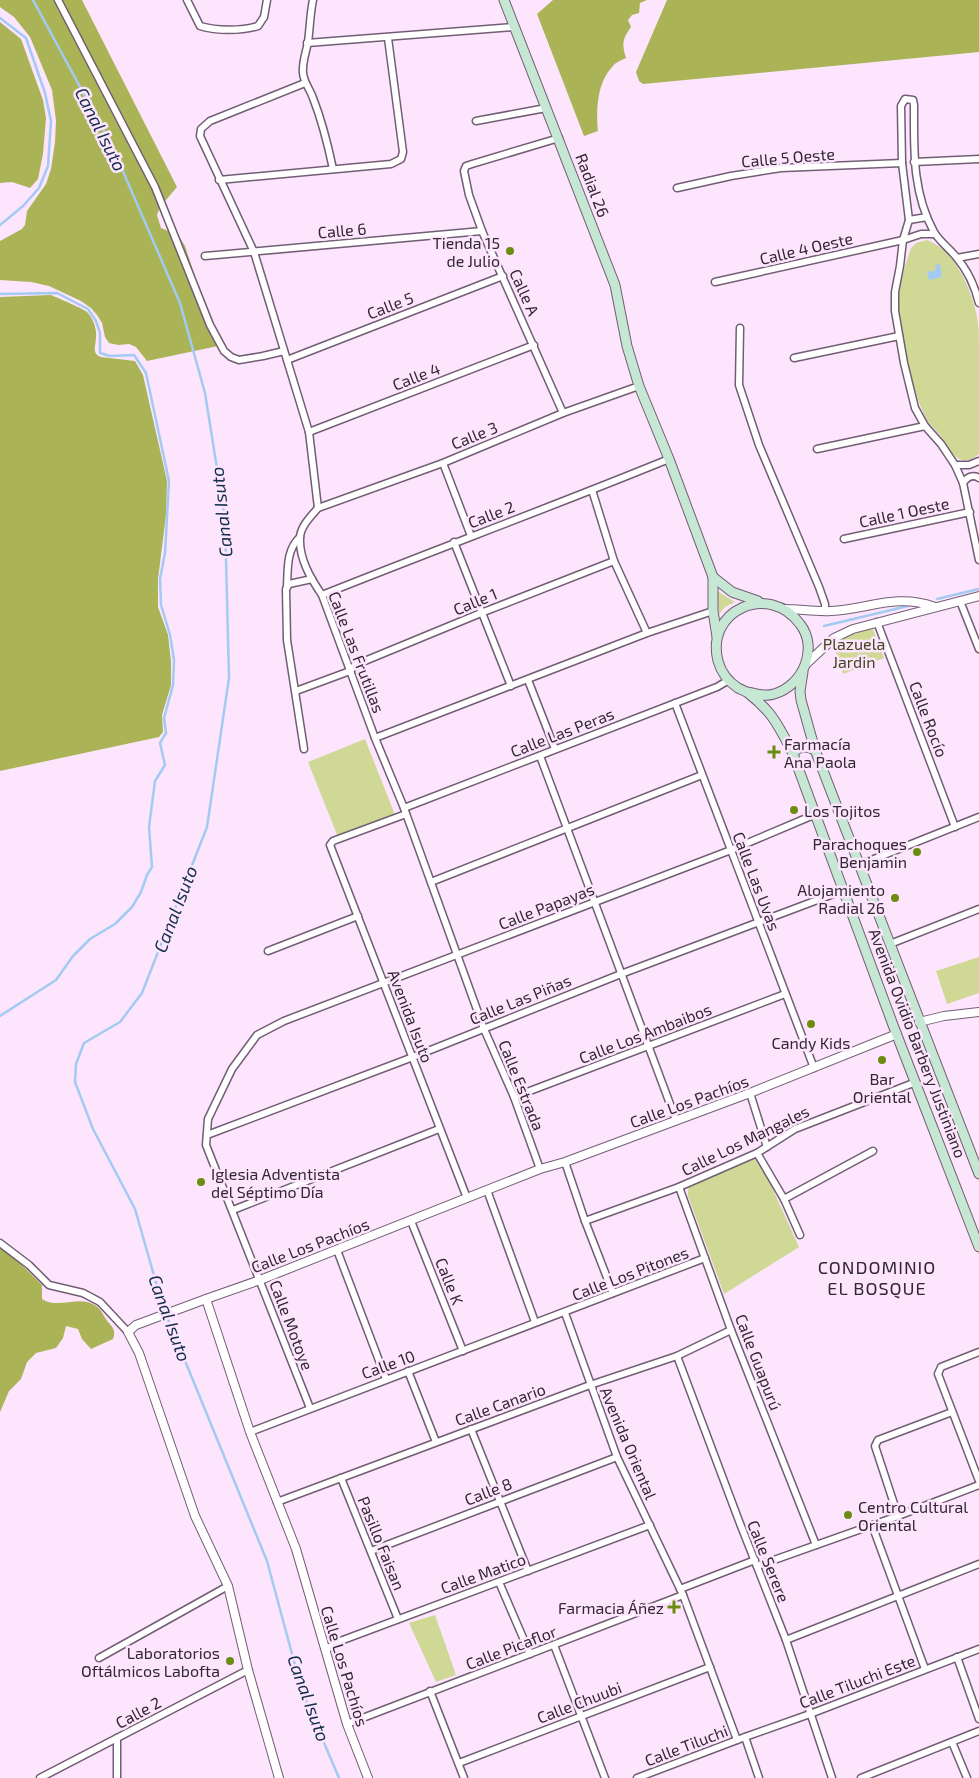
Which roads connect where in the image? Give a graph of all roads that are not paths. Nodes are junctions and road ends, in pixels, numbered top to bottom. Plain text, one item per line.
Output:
1 (58, 0) edge
2 (187, 0) edge
3 (193, 0) edge
4 (267, 0) edge
5 (313, 0) edge
6 (504, 0) edge
7 (191, 8) junction
8 (514, 27) junction
9 (388, 38) junction
10 (308, 44) junction
11 (305, 83) junction
12 (546, 108) junction
13 (476, 121) dead end
14 (559, 138) junction
15 (979, 159) edge
16 (902, 162) junction
17 (914, 162) junction
18 (333, 169) junction
19 (220, 180) junction
20 (677, 188) dead end
21 (927, 217) junction
22 (909, 220) junction
23 (482, 231) junction
24 (935, 234) junction
25 (903, 240) junction
26 (254, 252) junction
27 (979, 254) edge
28 (205, 256) dead end
29 (957, 258) junction
30 (503, 276) junction
31 (715, 282) dead end
32 (979, 303) edge
33 (740, 328) dead end
34 (900, 336) junction
35 (534, 345) junction
36 (284, 351) junction
37 (794, 358) dead end
38 (287, 360) junction
39 (639, 386) junction
40 (563, 413) junction
41 (925, 426) junction
42 (309, 432) junction
43 (817, 449) dead end
44 (669, 459) junction
45 (979, 461) edge
46 (443, 463) junction
47 (955, 465) junction
48 (979, 478) edge
49 (963, 483) junction
50 (592, 490) junction
51 (318, 508) junction
52 (970, 512) junction
53 (300, 536) junction
54 (471, 536) junction
55 (844, 539) dead end
56 (454, 542) junction
57 (979, 560) edge
58 (614, 561) junction
59 (713, 577) junction
60 (312, 579) junction
61 (286, 587) junction
62 (322, 595) junction
63 (979, 596) edge
64 (960, 601) junction
65 (766, 603) junction
66 (935, 607) junction
67 (784, 609) junction
68 (713, 611) junction
69 (825, 611) junction
70 (481, 613) junction
71 (877, 622) junction
72 (647, 633) junction
73 (717, 641) junction
74 (979, 649) edge
75 (804, 667) junction
76 (350, 672) junction
77 (528, 680) junction
78 (729, 680) junction
79 (511, 686) junction
80 (296, 692) junction
81 (748, 692) junction
82 (675, 703) junction
83 (375, 738) junction
84 (555, 749) junction
85 (304, 750) dead end
86 (815, 750) junction
87 (793, 754) junction
88 (540, 756) junction
89 (702, 775) junction
90 (405, 811) junction
91 (816, 814) junction
92 (979, 817) edge
93 (955, 827) junction
94 (567, 830) junction
95 (330, 845) joint
96 (731, 850) junction
97 (859, 865) junction
98 (431, 882) junction
99 (844, 890) junction
100 (594, 902) junction
101 (979, 909) edge
102 (358, 916) junction
103 (759, 923) junction
104 (890, 944) junction
105 (268, 951) dead end
106 (457, 955) junction
107 (621, 974) junction
108 (384, 983) junction
109 (786, 994) junction
110 (979, 1012) edge
111 (284, 1020) joint
112 (919, 1022) junction
113 (484, 1029) junction
114 (897, 1034) junction
115 (648, 1046) junction
116 (413, 1057) junction
117 (814, 1068) junction
118 (916, 1082) junction
119 (750, 1093) junction
120 (514, 1097) junction
121 (676, 1120) junction
122 (439, 1129) junction
123 (207, 1135) junction
124 (767, 1147) junction
125 (873, 1151) dead end
126 (757, 1153) junction
127 (565, 1162) junction
128 (540, 1169) junction
129 (979, 1174) edge
130 (679, 1187) junction
131 (487, 1190) junction
132 (467, 1198) junction
133 (784, 1199) junction
134 (233, 1210) junction
135 (411, 1221) junction
136 (585, 1221) junction
137 (970, 1222) junction
138 (979, 1232) edge
139 (800, 1235) dead end
140 (0, 1243) edge
141 (979, 1247) edge
142 (337, 1250) junction
143 (705, 1258) junction
144 (260, 1280) junction
145 (613, 1293) junction
146 (206, 1299) junction
147 (564, 1313) junction
148 (535, 1322) junction
149 (731, 1330) junction
150 (128, 1332) junction
151 (463, 1351) junction
152 (979, 1352) edge
153 (677, 1356) junction
154 (408, 1371) junction
155 (386, 1379) junction
156 (590, 1385) junction
157 (310, 1408) junction
158 (952, 1412) junction
159 (471, 1429) junction
160 (250, 1432) junction
161 (436, 1442) junction
162 (616, 1457) junction
163 (341, 1478) junction
164 (979, 1481) edge
165 (979, 1485) edge
166 (500, 1501) junction
167 (277, 1502) junction
168 (898, 1516) junction
169 (872, 1525) junction
170 (650, 1526) junction
171 (816, 1545) junction
172 (371, 1551) junction
173 (756, 1563) junction
174 (979, 1564) edge
175 (528, 1571) junction
176 (499, 1582) junction
177 (228, 1586) junction
178 (682, 1592) junction
179 (898, 1597) junction
180 (398, 1619) junction
181 (786, 1640) junction
182 (554, 1645) junction
183 (979, 1648) edge
184 (326, 1649) junction
185 (530, 1654) junction
186 (957, 1657) junction
187 (98, 1658) dead end
188 (710, 1667) junction
189 (925, 1669) junction
190 (248, 1670) junction
191 (430, 1691) junction
192 (810, 1714) junction
193 (581, 1716) junction
194 (979, 1719) edge
195 (348, 1724) junction
196 (979, 1731) edge
197 (744, 1737) junction
198 (117, 1738) junction
199 (737, 1740) junction
200 (952, 1742) junction
201 (458, 1763) junction
202 (40, 1778) edge
203 (117, 1778) edge
204 (279, 1778) edge
205 (368, 1778) edge
206 (464, 1778) edge
207 (605, 1778) edge
208 (637, 1778) edge
209 (759, 1778) edge
210 (832, 1778) edge
211 (861, 1778) edge
212 (967, 1778) edge

1 - 36 street
2 - 7 street
3 - 7 street
4 - 7 street
5 - 10 street
6 - 8 main road, Radial 26
8 - 9 street
8 - 12 main road, Radial 26
9 - 10 street
9 - 18 street
10 - 11 street
11 - 18 street
11 - 19 street
12 - 13 street
12 - 14 main road, Radial 26
14 - 23 street, Calle A
14 - 39 main road, Radial 26
15 - 17 street
16 - 17 street
16 - 20 street, Calle 5 Oeste
16 - 22 street
17 - 21 street
18 - 19 street
19 - 26 street
21 - 22 street
21 - 24 street
22 - 25 street
23 - 26 street, Calle 6
23 - 30 street, Calle A
24 - 25 street, Calle 4 Oeste
24 - 29 street
25 - 31 street, Calle 4 Oeste
25 - 34 street
26 - 28 street, Calle 6
26 - 36 street
27 - 29 street
29 - 32 street
30 - 35 street, Calle A
30 - 38 street, Calle 5
33 - 69 street
34 - 37 street
34 - 41 street
35 - 40 street, Calle A
35 - 42 street, Calle 4
36 - 38 street
38 - 42 street
39 - 40 street, Calle 3
39 - 44 main road
40 - 46 street, Calle 3
41 - 43 street
41 - 47 street
42 - 51 street
44 - 50 street, Calle 2
44 - 59 main road
45 - 47 street
46 - 51 street, Calle 3
46 - 54 street
47 - 49 street
48 - 49 street
49 - 52 street
50 - 54 street, Calle 2
50 - 58 street
51 - 53 street
52 - 55 street, Calle 1 Oeste
52 - 57 street
53 - 60 street, Calle Las Frutillas
53 - 61 street
54 - 56 street, Calle 2
56 - 62 street, Calle 2
56 - 70 street
58 - 70 street, Calle 1
58 - 72 street
59 - 65 main road
59 - 68 main road
60 - 61 street
60 - 62 street, Calle Las Frutillas
61 - 80 street
62 - 76 street, Calle Las Frutillas
63 - 64 street
64 - 66 street
64 - 74 street
65 - 67 main road
65 - 73 main road
66 - 69 street
66 - 71 street
67 - 69 street
67 - 75 main road
68 - 72 street
68 - 73 main road
70 - 76 street, Calle 1
70 - 79 street
71 - 75 street
71 - 93 street, Calle Rocío
72 - 77 street
73 - 78 main road
75 - 81 main road
75 - 86 main road, Avenida Ovidio Barbery Justiniano
76 - 80 street, Calle 1
76 - 83 street, Calle Las Frutillas
77 - 79 street
77 - 84 street
78 - 81 main road
78 - 82 street, Calle Las Peras
79 - 83 street
80 - 85 street
81 - 87 main road, Avenida Ovidio Barbery Justiniano
82 - 84 street, Calle Las Peras
82 - 89 street, Calle Las Uvas
83 - 90 street, Calle Las Frutillas
84 - 88 street, Calle Las Peras
86 - 87 main road
86 - 97 main road, Avenida Ovidio Barbery Justiniano
87 - 91 main road, Avenida Ovidio Barbery Justiniano
88 - 90 street, Calle Las Peras
88 - 94 street
89 - 94 street
89 - 96 street, Calle Las Uvas
90 - 95 street, Calle Las Peras
90 - 98 street, Calle Las Frutillas
91 - 96 street, Calle Papayas
91 - 99 main road, Avenida Ovidio Barbery Justiniano
92 - 93 street
93 - 97 street
94 - 98 street
94 - 100 street
95 - 102 street, Avenida Isuto
96 - 100 street, Calle Papayas
96 - 103 street, Calle Las Uvas
97 - 104 main road, Avenida Ovidio Barbery Justiniano
98 - 106 street, Calle Estrada
99 - 103 street, Calle Las Piñas
99 - 114 main road, Avenida Ovidio Barbery Justiniano
100 - 106 street, Calle Papayas
100 - 107 street
101 - 104 street
102 - 105 street
102 - 108 street, Avenida Isuto
103 - 107 street, Calle Las Piñas
103 - 109 street, Calle Las Uvas
104 - 112 main road, Avenida Ovidio Barbery Justiniano
106 - 108 street, Calle Papayas
106 - 113 street, Calle Estrada
107 - 113 street, Calle Las Piñas
107 - 115 street
108 - 111 street, Calle Papayas
108 - 116 street, Avenida Isuto
109 - 115 street, Calle Los Ambaibos
109 - 117 street, Calle Las Uvas
110 - 112 street
111 - 123 street, Calle Motoye
112 - 129 main road, Avenida Ovidio Barbery Justiniano
113 - 116 street, Calle Las Piñas
113 - 120 street, Calle Estrada
114 - 117 street, Calle Los Pachíos
114 - 118 main road, Avenida Ovidio Barbery Justiniano
115 - 120 street, Calle Los Ambaibos
115 - 121 street
116 - 122 street, Avenida Isuto
116 - 123 street, Calle Las Piñas
117 - 119 street, Calle Los Pachíos
118 - 124 street, Calle Los Mangales
118 - 137 main road, Avenida Ovidio Barbery Justiniano
119 - 121 street, Calle Los Pachíos
119 - 124 street
120 - 128 street, Calle Estrada
121 - 127 street, Calle Los Pachíos
122 - 132 street, Avenida Isuto
122 - 134 street
123 - 134 street, Calle Motoye
124 - 126 street, Calle Los Mangales
125 - 133 street
126 - 130 street, Calle Los Mangales
126 - 133 street
127 - 128 street, Calle Los Pachíos
127 - 136 street
128 - 131 street, Calle Los Pachíos
130 - 136 street, Calle Los Mangales
130 - 143 street, Calle Guapurú
131 - 132 street, Calle Los Pachíos
131 - 148 street
132 - 135 street, Calle Los Pachíos
133 - 139 street
134 - 144 street, Calle Motoye
135 - 142 street, Calle Los Pachíos
135 - 151 street, Calle K
136 - 145 street
137 - 138 main road
137 - 141 main road, Avenida Ovidio Barbery Justiniano
140 - 150 street
142 - 144 street, Calle Los Pachíos
142 - 155 street
143 - 145 street, Calle Los Pitones
143 - 149 street, Calle Guapurú
144 - 146 street, Calle Los Pachíos
144 - 157 street, Calle Motoye
145 - 147 street, Calle Los Pitones
146 - 150 street
146 - 160 street, Calle Los Pachíos
147 - 148 street
147 - 156 street, Avenida Oriental
148 - 151 street, Calle 10
149 - 153 street, Calle Canario
149 - 171 street, Calle Guapurú
150 - 177 street
151 - 154 street, Calle 10
152 - 158 street
153 - 156 street, Calle Canario
153 - 173 street, Calle Serere
154 - 155 street, Calle 10
154 - 161 street
155 - 157 street, Calle 10
156 - 159 street, Calle Canario
156 - 162 street, Avenida Oriental
157 - 160 street, Calle 10
158 - 164 street
158 - 168 street
159 - 161 street, Calle Canario
159 - 166 street
160 - 167 street, Calle Los Pachíos
161 - 163 street, Calle Canario
162 - 166 street, Calle 8
162 - 170 street, Avenida Oriental
163 - 167 street, Calle Canario
163 - 172 street, Pasillo Faisan
165 - 168 street, Calle Picaflor
166 - 172 street, Calle 8
166 - 175 street
167 - 184 street, Calle Los Pachíos
168 - 169 street, Calle Picaflor
169 - 171 street, Calle Picaflor
169 - 179 street
170 - 175 street, Calle Matico
170 - 178 street, Avenida Oriental
171 - 173 street, Calle Picaflor
172 - 180 street, Pasillo Faisan
173 - 178 street, Calle Picaflor
173 - 181 street, Calle Serere
174 - 179 street
175 - 176 street, Calle Matico
176 - 180 street, Calle Matico
176 - 185 street
177 - 187 street
177 - 190 street
178 - 182 street, Calle Picaflor
178 - 188 street, Avenida Oriental
179 - 181 street
179 - 189 street
180 - 184 street, Calle Matico
181 - 192 street, Calle Serere
182 - 185 street, Calle Picaflor
182 - 193 street
183 - 186 street, Calle Tiluchi Este
184 - 195 street, Calle Los Pachíos
185 - 191 street, Calle Picaflor
186 - 189 street, Calle Tiluchi Este
186 - 194 street
188 - 193 street, Calle Chuubi
188 - 199 street, Avenida Oriental
189 - 192 street, Calle Tiluchi Este
190 - 198 street, Calle 2
190 - 204 street
191 - 195 street, Calle Picaflor
191 - 201 street
192 - 197 street, Calle Tiluchi Este
192 - 210 street, Calle Serere
193 - 201 street, Calle Chuubi
193 - 207 street
195 - 205 street, Calle Los Pachíos
196 - 200 street
197 - 199 street, Calle Tiluchi
197 - 209 street
198 - 202 street, Calle 2
198 - 203 street
199 - 208 street, Calle Tiluchi
200 - 211 street
200 - 212 street
201 - 206 street

